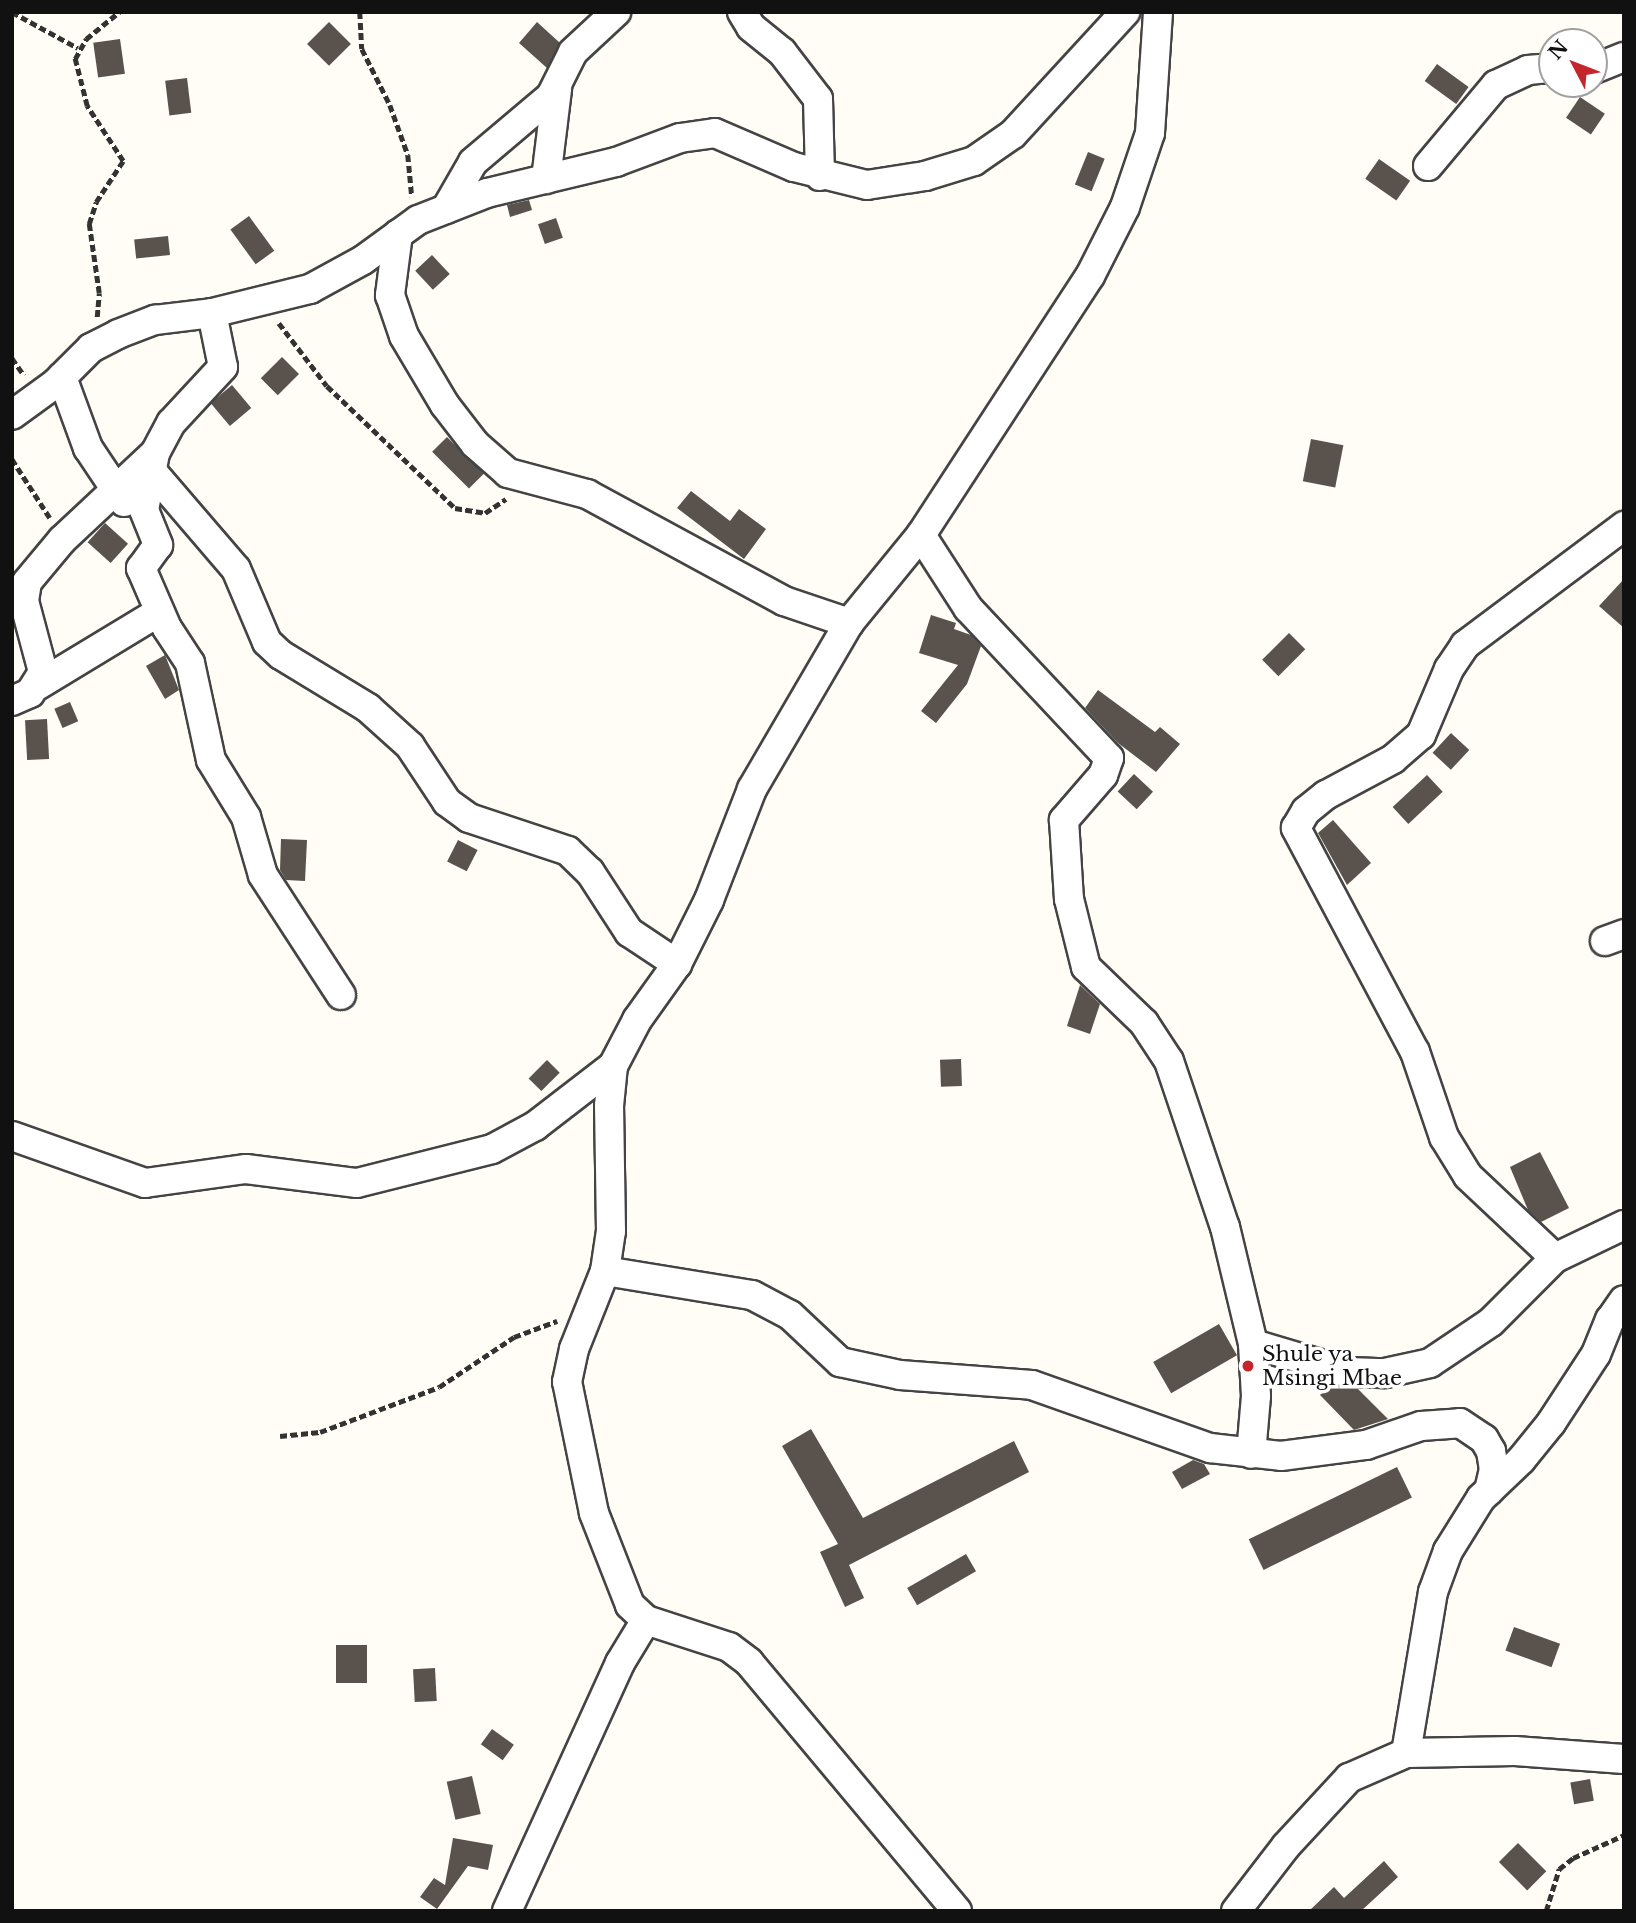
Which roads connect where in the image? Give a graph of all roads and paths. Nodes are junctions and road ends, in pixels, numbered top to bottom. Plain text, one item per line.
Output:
1 (12, 12) edge
2 (119, 12) edge
3 (360, 12) edge
4 (616, 12) edge
5 (742, 12) edge
6 (1125, 12) edge
7 (1158, 12) edge
8 (79, 48) junction
9 (1538, 69) edge
10 (557, 89) junction
11 (1428, 166) dead end
12 (820, 176) junction
13 (546, 179) junction
14 (446, 209) junction
15 (408, 227) junction
16 (264, 301) junction
17 (212, 313) junction
18 (92, 348) junction
19 (62, 377) junction
20 (12, 415) edge
21 (12, 459) edge
22 (153, 461) junction
23 (530, 481) junction
24 (113, 489) junction
25 (148, 526) junction
26 (1624, 526) edge
27 (921, 535) junction
28 (62, 540) junction
29 (159, 612) junction
30 (849, 623) junction
31 (24, 694) edge
32 (677, 964) junction
33 (341, 995) dead end
34 (613, 1066) junction
35 (12, 1136) edge
36 (1624, 1225) edge
37 (1555, 1258) junction
38 (604, 1271) junction
39 (1624, 1300) edge
40 (588, 1312) junction
41 (1253, 1344) junction
42 (280, 1436) dead end
43 (1251, 1454) junction
44 (1489, 1490) junction
45 (646, 1619) junction
46 (1406, 1753) junction
47 (1624, 1759) edge
48 (1624, 1835) edge
49 (507, 1911) edge
50 (957, 1911) edge
51 (1236, 1911) edge
52 (1546, 1911) edge

1 - 8 path
2 - 8 path
3 - 15 path
4 - 10 street
5 - 12 street
6 - 12 street
7 - 27 street
8 - 18 path
9 - 11 street
10 - 13 street
10 - 14 street
12 - 13 street
13 - 14 street
14 - 15 street
15 - 16 street
15 - 23 street
16 - 17 street
16 - 23 path
17 - 18 street
17 - 22 street
18 - 19 street
19 - 20 street
19 - 24 street
21 - 28 path
22 - 24 street
22 - 25 street
22 - 32 street
23 - 30 street
24 - 25 street
24 - 28 street
25 - 29 street
26 - 37 street
27 - 30 street
27 - 41 street
28 - 31 street
29 - 31 street
29 - 33 street
30 - 32 street
32 - 34 street
34 - 35 street
34 - 38 street
36 - 37 street
37 - 41 street
38 - 40 street
38 - 43 street
39 - 44 street
40 - 42 path
40 - 45 street
41 - 43 street
43 - 44 street
44 - 46 street
45 - 49 street
45 - 50 street
46 - 47 street
46 - 51 street
48 - 52 path

